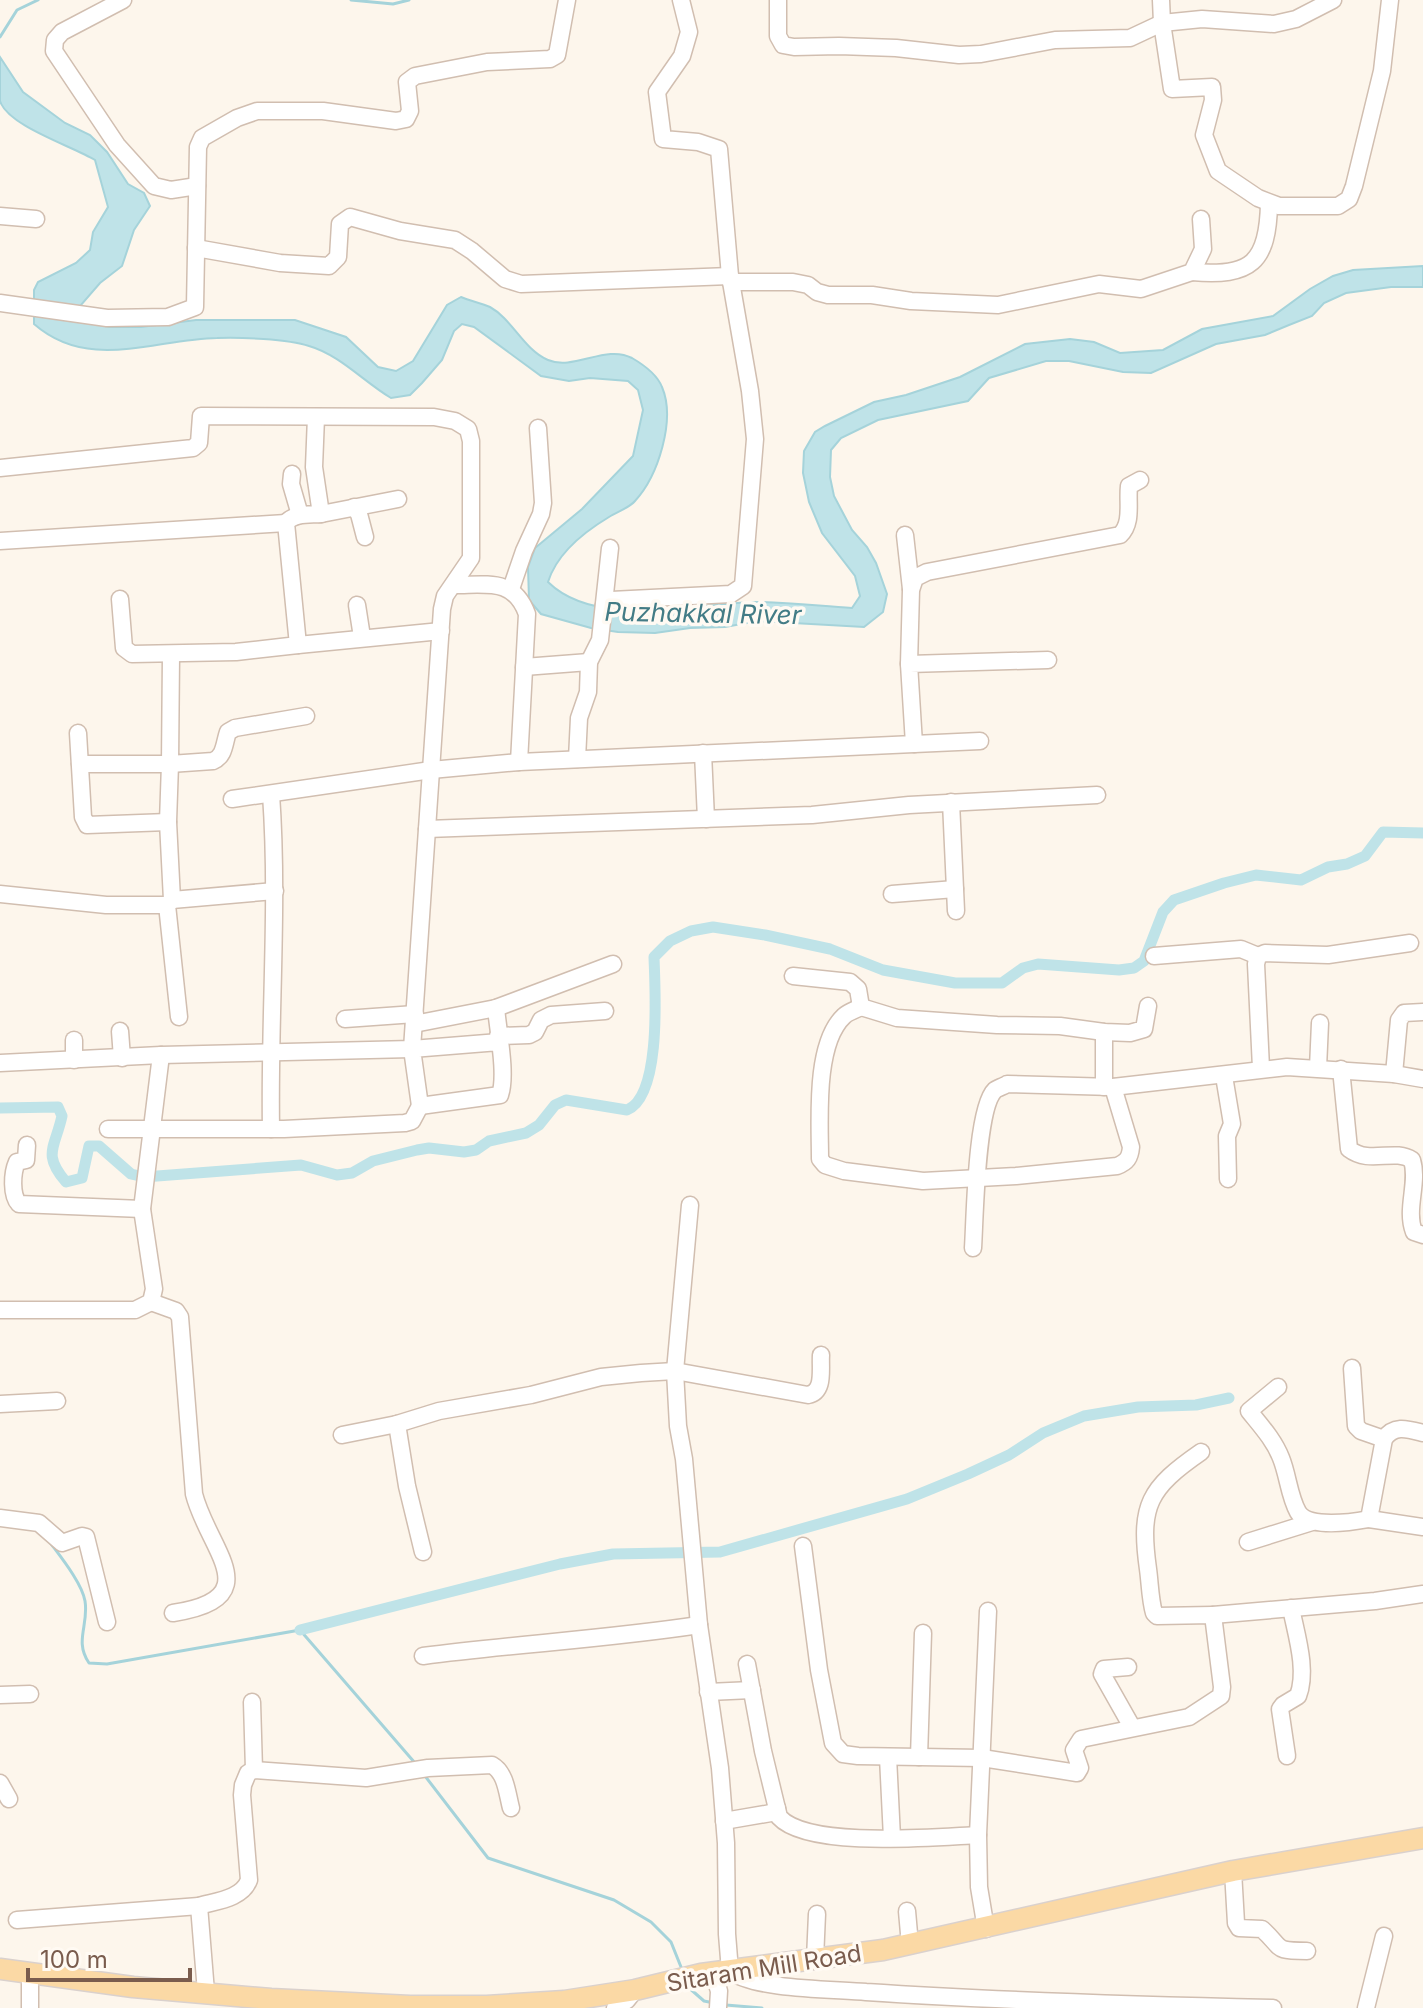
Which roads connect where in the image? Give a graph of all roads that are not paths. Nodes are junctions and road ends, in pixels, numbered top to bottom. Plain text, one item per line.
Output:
1 (123, 0) edge
2 (567, 0) edge
3 (681, 0) edge
4 (778, 0) edge
5 (1161, 0) edge
6 (1333, 0) edge
7 (1390, 0) edge
8 (1162, 23) junction
9 (197, 186) junction
10 (1269, 203) junction
11 (0, 216) edge
12 (36, 219) dead end
13 (1201, 219) dead end
14 (196, 248) junction
15 (1192, 272) junction
16 (730, 279) junction
17 (0, 303) edge
18 (316, 417) junction
19 (538, 428) dead end
20 (0, 468) edge
21 (292, 474) dead end
22 (1140, 480) dead end
23 (398, 499) dead end
24 (354, 507) junction
25 (321, 514) junction
26 (293, 519) junction
27 (905, 535) dead end
28 (365, 537) dead end
29 (0, 541) edge
30 (610, 548) dead end
31 (454, 585) junction
32 (511, 589) junction
33 (911, 590) junction
34 (120, 599) dead end
35 (357, 605) dead end
36 (604, 605) junction
37 (441, 631) junction
38 (362, 637) junction
39 (298, 645) junction
40 (171, 655) junction
41 (1048, 660) dead end
42 (589, 662) junction
43 (909, 664) junction
44 (524, 667) junction
45 (306, 716) dead end
46 (78, 733) dead end
47 (980, 741) dead end
48 (914, 744) junction
49 (703, 753) junction
50 (577, 759) junction
51 (519, 762) junction
52 (80, 764) junction
53 (170, 764) junction
54 (431, 770) junction
55 (271, 794) junction
56 (1097, 795) dead end
57 (232, 799) dead end
58 (951, 802) junction
59 (706, 819) junction
60 (168, 822) junction
61 (427, 829) junction
62 (955, 889) junction
63 (275, 891) junction
64 (0, 894) edge
65 (892, 894) dead end
66 (169, 902) junction
67 (956, 911) dead end
68 (1410, 943) dead end
69 (1154, 956) dead end
70 (1258, 956) junction
71 (613, 964) dead end
72 (793, 976) dead end
73 (1148, 1006) dead end
74 (861, 1007) junction
75 (496, 1008) junction
76 (605, 1011) dead end
77 (1423, 1012) edge
78 (179, 1017) dead end
79 (345, 1019) dead end
80 (414, 1019) junction
81 (1320, 1023) dead end
82 (120, 1031) dead end
83 (1104, 1032) junction
84 (499, 1039) junction
85 (74, 1040) dead end
86 (412, 1049) junction
87 (270, 1054) junction
88 (161, 1055) junction
89 (122, 1058) junction
90 (74, 1060) junction
91 (0, 1063) edge
92 (1261, 1068) junction
93 (1318, 1068) junction
94 (1341, 1069) junction
95 (1394, 1074) junction
96 (1224, 1076) junction
97 (1423, 1079) edge
98 (1108, 1087) junction
99 (420, 1106) junction
100 (108, 1129) dead end
101 (151, 1129) junction
102 (271, 1129) junction
103 (27, 1145) dead end
104 (977, 1178) junction
105 (1228, 1179) dead end
106 (690, 1205) dead end
107 (142, 1209) junction
108 (1423, 1235) edge
109 (973, 1248) dead end
110 (151, 1302) junction
111 (0, 1310) edge
112 (821, 1355) dead end
113 (1352, 1368) dead end
114 (675, 1371) junction
115 (1278, 1387) dead end
116 (57, 1401) dead end
117 (0, 1404) edge
118 (397, 1424) junction
119 (1423, 1433) edge
120 (342, 1435) dead end
121 (1384, 1439) junction
122 (1201, 1452) dead end
123 (0, 1518) edge
124 (1369, 1519) junction
125 (1312, 1522) junction
126 (1423, 1527) edge
127 (1248, 1542) dead end
128 (803, 1546) dead end
129 (423, 1552) dead end
130 (1423, 1594) edge
131 (1291, 1608) junction
132 (988, 1611) dead end
133 (173, 1613) dead end
134 (1213, 1615) junction
135 (107, 1622) dead end
136 (699, 1625) junction
137 (923, 1633) dead end
138 (423, 1656) dead end
139 (747, 1664) dead end
140 (1128, 1667) dead end
141 (752, 1690) junction
142 (708, 1692) junction
143 (30, 1694) dead end
144 (0, 1695) edge
145 (252, 1702) dead end
146 (1132, 1727) junction
147 (1287, 1756) dead end
148 (888, 1757) junction
149 (919, 1757) junction
150 (982, 1758) junction
151 (254, 1770) junction
152 (0, 1783) edge
153 (9, 1799) dead end
154 (511, 1808) dead end
155 (777, 1808) junction
156 (724, 1821) junction
157 (978, 1835) junction
158 (892, 1838) junction
159 (1423, 1838) edge
160 (1233, 1871) junction
161 (199, 1906) junction
162 (907, 1911) dead end
163 (817, 1914) dead end
164 (17, 1920) dead end
165 (986, 1929) junction
166 (1384, 1936) dead end
167 (910, 1945) junction
168 (1307, 1951) dead end
169 (815, 1959) junction
170 (0, 1969) edge
171 (30, 1973) junction
172 (716, 1983) edge
173 (635, 1990) junction
174 (206, 1992) junction
175 (30, 2008) edge
176 (615, 2008) edge
177 (1273, 2008) edge
178 (1366, 2008) edge

1 - 9 street
2 - 9 street
3 - 16 street
4 - 8 street
5 - 8 street
6 - 8 street
7 - 10 street
8 - 10 street
9 - 14 street
10 - 15 street
11 - 12 street
13 - 15 street
14 - 16 street
14 - 17 street
15 - 16 street
16 - 36 street
18 - 20 street
18 - 25 street
18 - 31 street
19 - 32 street
21 - 26 street
22 - 33 street
23 - 24 street
24 - 25 street
24 - 28 street
25 - 26 street
26 - 29 street
26 - 39 street
27 - 33 street
30 - 36 street
31 - 32 street
31 - 37 street
32 - 44 street
33 - 43 street
34 - 40 street
35 - 38 street
36 - 42 street
37 - 38 street
37 - 54 street
38 - 39 street
39 - 40 street
40 - 53 street
41 - 43 street
42 - 44 street
42 - 50 street
43 - 48 street
44 - 51 street
45 - 53 street
46 - 52 street
47 - 48 street
48 - 49 street
49 - 50 street
49 - 59 street
50 - 51 street
51 - 54 street
52 - 53 street
52 - 60 street
53 - 60 street
54 - 55 street
54 - 61 street
55 - 57 street
55 - 63 street
56 - 58 street
58 - 59 street
58 - 62 street
59 - 61 street
60 - 66 street
61 - 80 street
62 - 65 street
62 - 67 street
63 - 66 street
63 - 87 street
64 - 66 street
66 - 78 street
68 - 70 street
69 - 70 street
70 - 92 street
71 - 75 street
72 - 74 street
73 - 83 street
74 - 83 street
74 - 104 street
75 - 80 street
75 - 84 street
76 - 84 street
77 - 95 street
79 - 80 street
80 - 86 street
81 - 93 street
82 - 89 street
83 - 98 street
84 - 86 street
84 - 99 street
85 - 90 street
86 - 87 street
86 - 99 street
87 - 88 street
87 - 102 street
88 - 89 street
88 - 101 street
89 - 90 street
90 - 91 street
92 - 93 street
92 - 96 street
93 - 94 street
94 - 95 street
94 - 108 street
95 - 97 street
96 - 98 street
96 - 105 street
98 - 104 street
98 - 104 street
99 - 102 street
100 - 101 street
101 - 102 street
101 - 107 street
103 - 107 street
104 - 109 street
106 - 114 street
107 - 110 street
110 - 111 street
110 - 133 street
112 - 114 street
113 - 121 street
114 - 118 street
114 - 136 street
115 - 125 street
116 - 117 street
118 - 120 street
118 - 129 street
119 - 121 street
121 - 124 street
122 - 134 street
123 - 135 street
124 - 125 street
124 - 126 street
125 - 127 street
128 - 148 street
130 - 131 street
131 - 134 street
131 - 147 street
132 - 150 street
134 - 146 street
136 - 138 street
136 - 142 street
137 - 149 street
139 - 141 street
140 - 146 street
141 - 142 street
141 - 155 street
142 - 156 street
143 - 144 street
145 - 151 street
146 - 150 street
148 - 149 street
148 - 158 street
149 - 150 street
150 - 157 street
151 - 154 street
151 - 161 street
152 - 153 street
155 - 156 street
155 - 158 street
156 - 172 street
157 - 158 street
157 - 165 street
159 - 160 main road, Sitaram Mill Road
160 - 165 main road, Sitaram Mill Road
160 - 168 street
161 - 164 street
161 - 174 street
162 - 167 street
163 - 169 street
165 - 167 main road, Sitaram Mill Road
166 - 178 street
167 - 169 main road, Sitaram Mill Road
169 - 172 main road, Sitaram Mill Road
170 - 171 main road, Sitaram Mill Road
171 - 174 main road, Sitaram Mill Road
171 - 175 street
172 - 173 main road, Sitaram Mill Road
172 - 177 street
173 - 174 main road, Sitaram Mill Road
173 - 176 street

